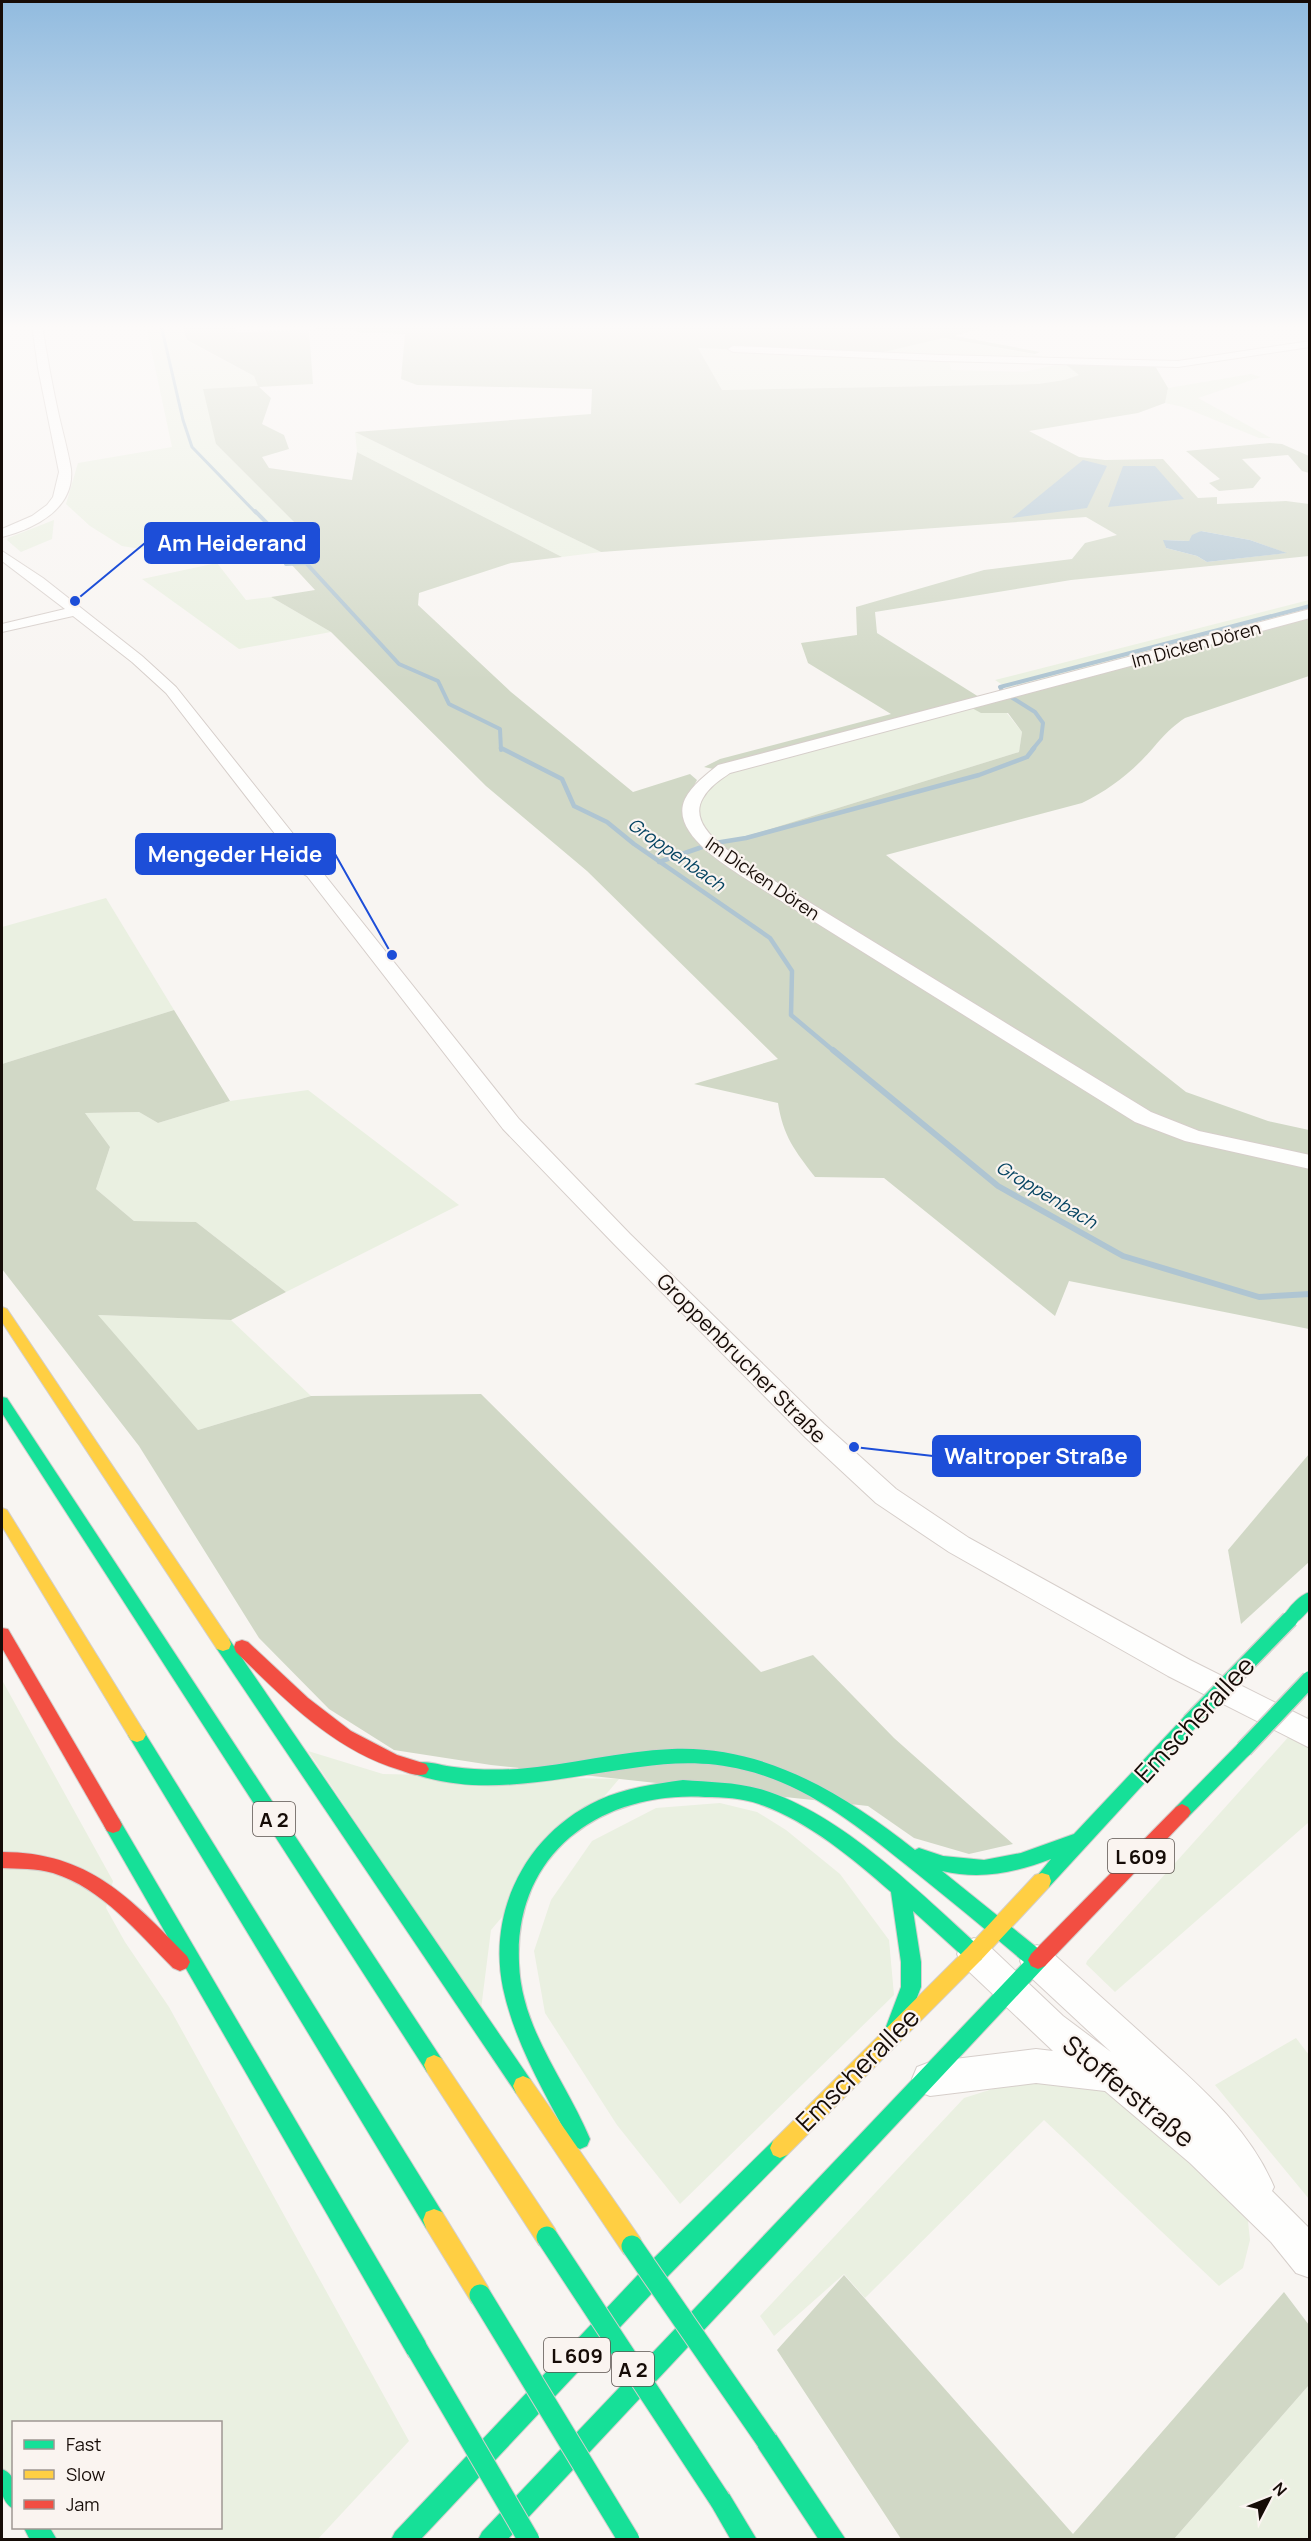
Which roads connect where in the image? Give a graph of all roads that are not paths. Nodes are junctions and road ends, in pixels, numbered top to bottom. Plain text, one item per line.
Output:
1 (59, 444) edge
2 (2, 533) edge
3 (2, 555) edge
4 (74, 610) junction
5 (1310, 613) edge
6 (2, 628) edge
7 (1310, 1162) edge
8 (2, 1312) edge
9 (2, 1402) edge
10 (2, 1514) edge
11 (1310, 1598) edge
12 (195, 1602) junction
13 (2, 1635) edge
14 (1310, 1679) edge
15 (1310, 1735) edge
16 (1084, 1838) junction
17 (900, 1848) junction
18 (2, 1860) edge
19 (900, 1889) junction
20 (999, 1928) junction
21 (974, 1954) junction
22 (1037, 1961) junction
23 (207, 1988) junction
24 (1012, 1988) junction
25 (894, 2032) junction
26 (1111, 2074) junction
27 (924, 2080) junction
28 (600, 2190) junction
29 (1284, 2229) junction
30 (1310, 2259) edge
31 (2, 2481) edge
32 (12, 2494) edge
33 (403, 2540) edge
34 (490, 2540) edge
35 (529, 2540) edge
36 (629, 2540) edge
37 (745, 2540) edge
38 (834, 2540) edge

1 - 2 street
3 - 4 street, Groppenbrucher Straße
4 - 6 street
4 - 15 street, Groppenbrucher Straße
5 - 7 street, Im Dicken Dören
8 - 12 main road
9 - 37 main road, A 2, bridge
10 - 36 main road, bridge
11 - 16 main road, Emscherallee / L 609, bridge
12 - 17 main road
12 - 28 main road
13 - 23 main road
14 - 22 main road, L 609, bridge
16 - 17 main road
16 - 20 main road, Emscherallee / L 609
17 - 20 main road
18 - 23 main road
19 - 21 main road
19 - 25 main road
19 - 28 main road
20 - 21 main road, Emscherallee / L 609
20 - 22 main road
21 - 24 street, Stofferstraße
21 - 25 main road, Emscherallee / L 609
22 - 24 main road, L 609
22 - 29 street, Stofferstraße
23 - 35 main road, bridge
24 - 26 street, Stofferstraße
24 - 27 main road, L 609
25 - 33 main road, Emscherallee / L 609
26 - 27 street
26 - 29 street, Stofferstraße
27 - 34 main road, L 609
28 - 38 main road, bridge
29 - 30 street, Stofferstraße
31 - 32 main road

